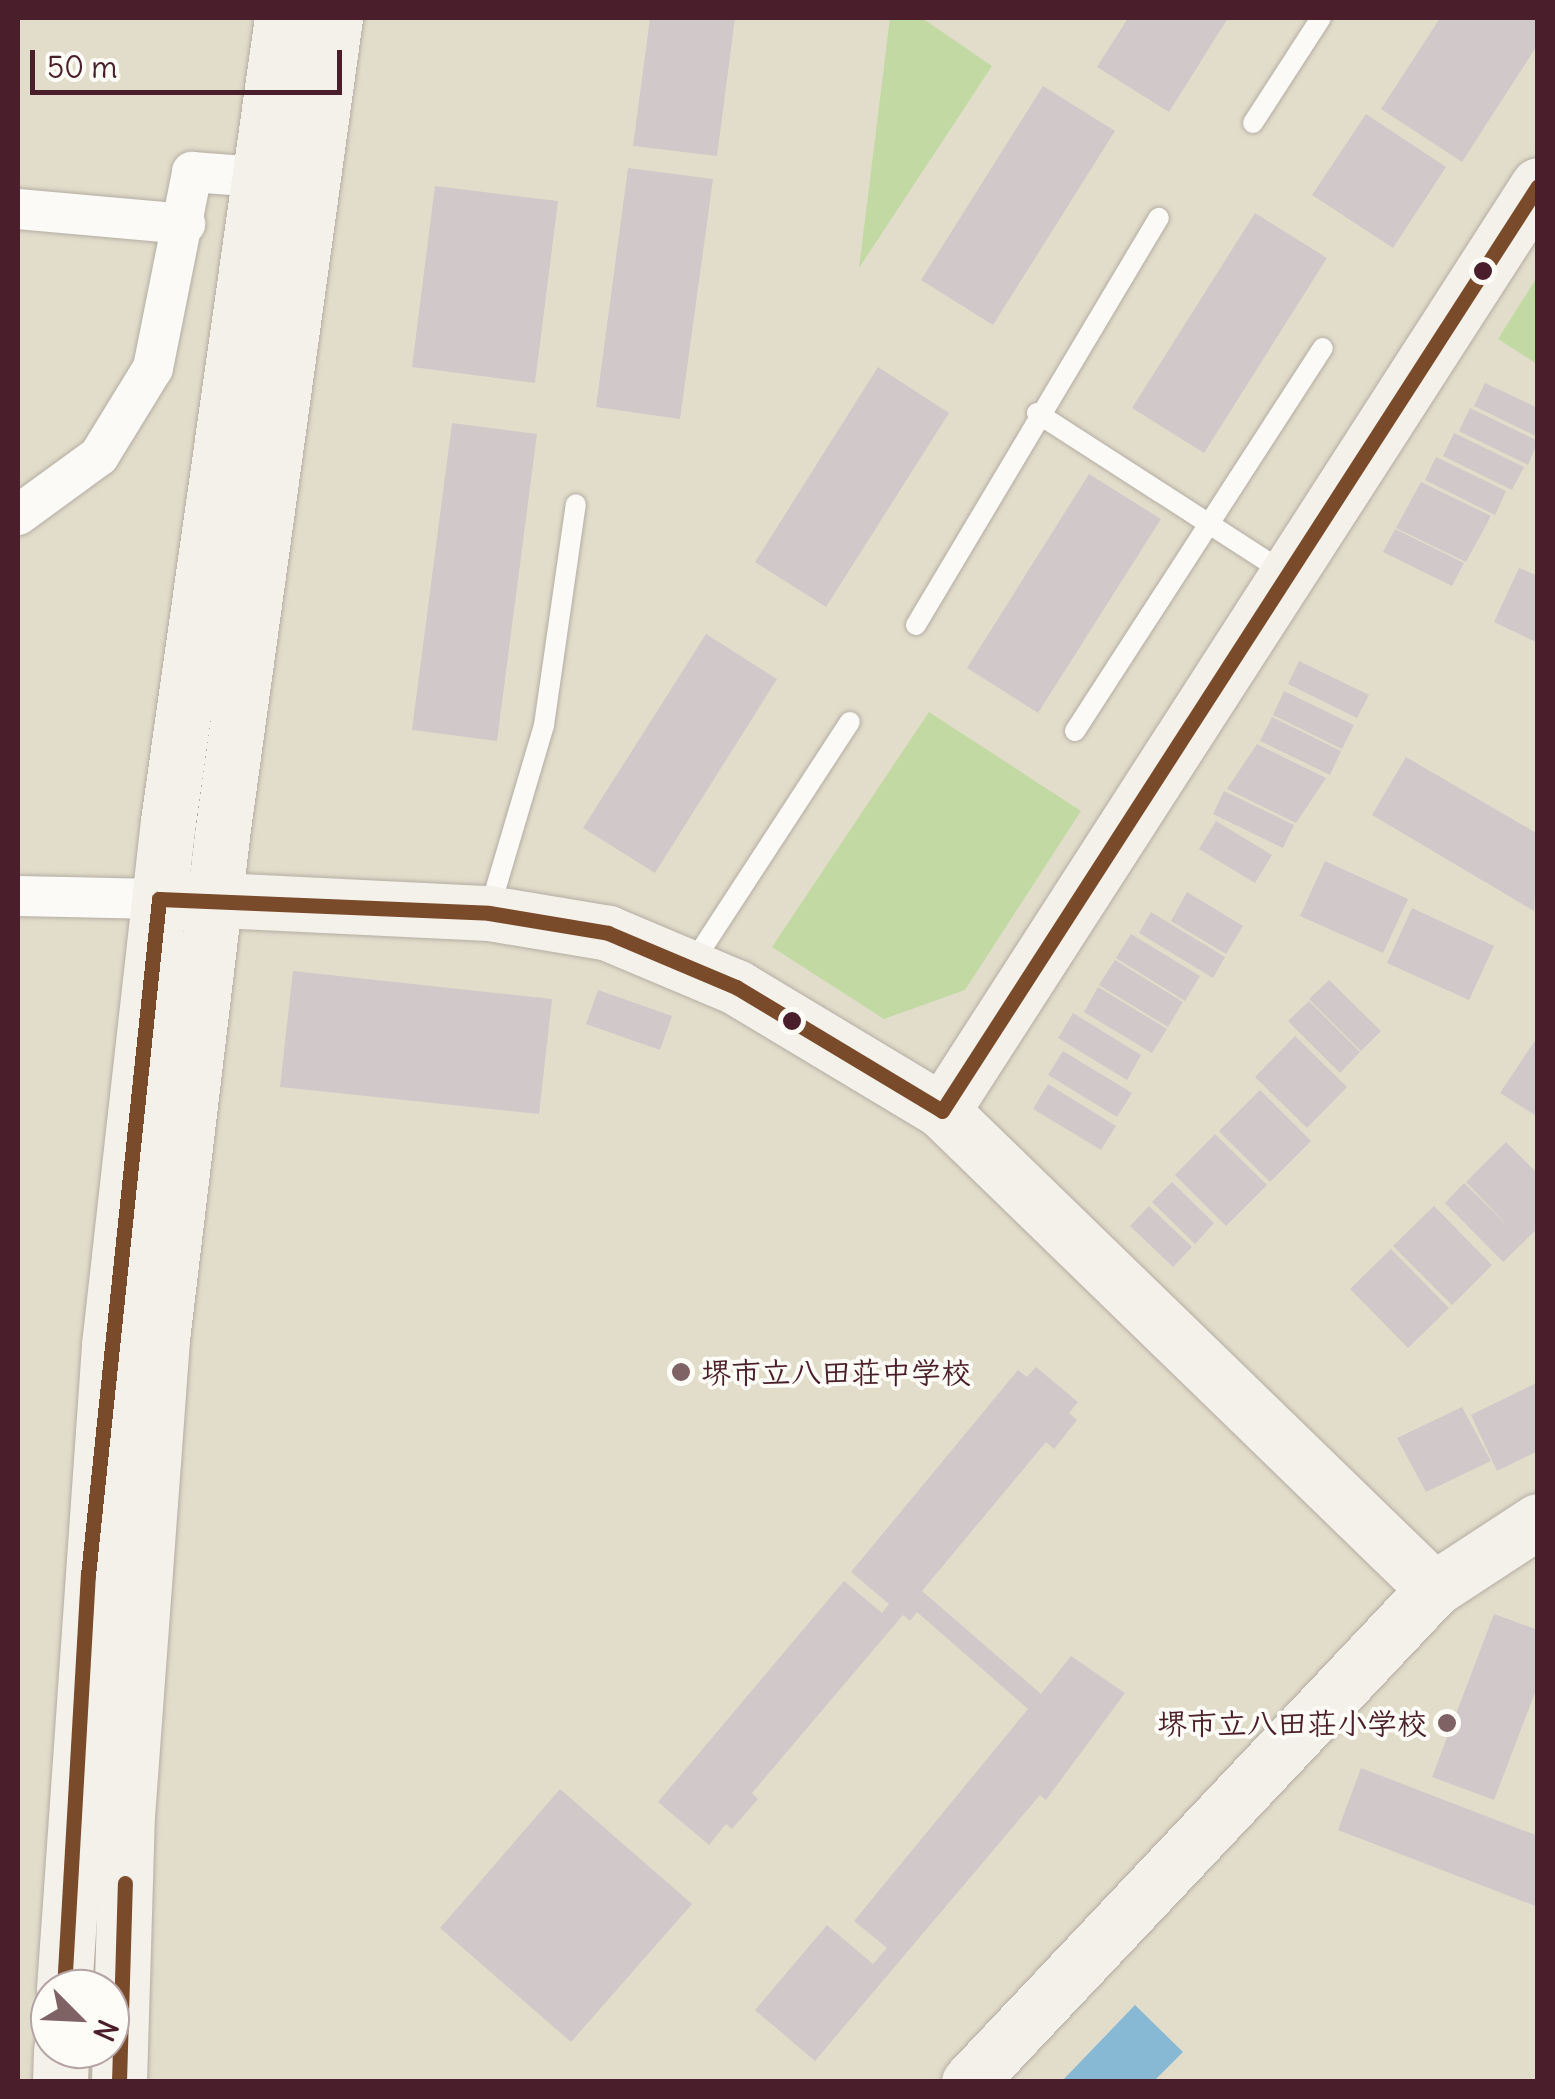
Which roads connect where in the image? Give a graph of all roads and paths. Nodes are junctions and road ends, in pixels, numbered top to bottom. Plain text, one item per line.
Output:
1 (282, 18) edge
2 (335, 18) edge
3 (1321, 18) edge
4 (1253, 123) dead end
5 (258, 178) junction
6 (1538, 185) edge
7 (18, 208) edge
8 (1158, 218) dead end
9 (185, 224) junction
10 (1323, 348) dead end
11 (1037, 413) junction
12 (576, 504) dead end
13 (18, 515) edge
14 (1207, 523) junction
15 (1287, 574) junction
16 (916, 624) dead end
17 (850, 722) dead end
18 (1075, 731) dead end
19 (18, 896) edge
20 (214, 898) junction
21 (159, 899) junction
22 (489, 913) junction
23 (692, 964) junction
24 (942, 1111) junction
25 (1538, 1521) edge
26 (1434, 1589) junction
27 (65, 1969) edge
28 (119, 2082) edge
29 (969, 2082) edge

1 - 5 street
2 - 20 street
3 - 4 lane
5 - 9 street
5 - 21 street
6 - 15 street
7 - 9 street
8 - 11 lane
9 - 13 street
10 - 14 lane
11 - 14 lane
11 - 16 lane
12 - 22 lane
14 - 15 lane
14 - 18 lane
15 - 24 street
17 - 23 lane
19 - 21 street
20 - 21 street
20 - 22 street
20 - 28 street
21 - 27 street
22 - 23 street
23 - 24 street
24 - 26 street
25 - 26 street
26 - 29 street

